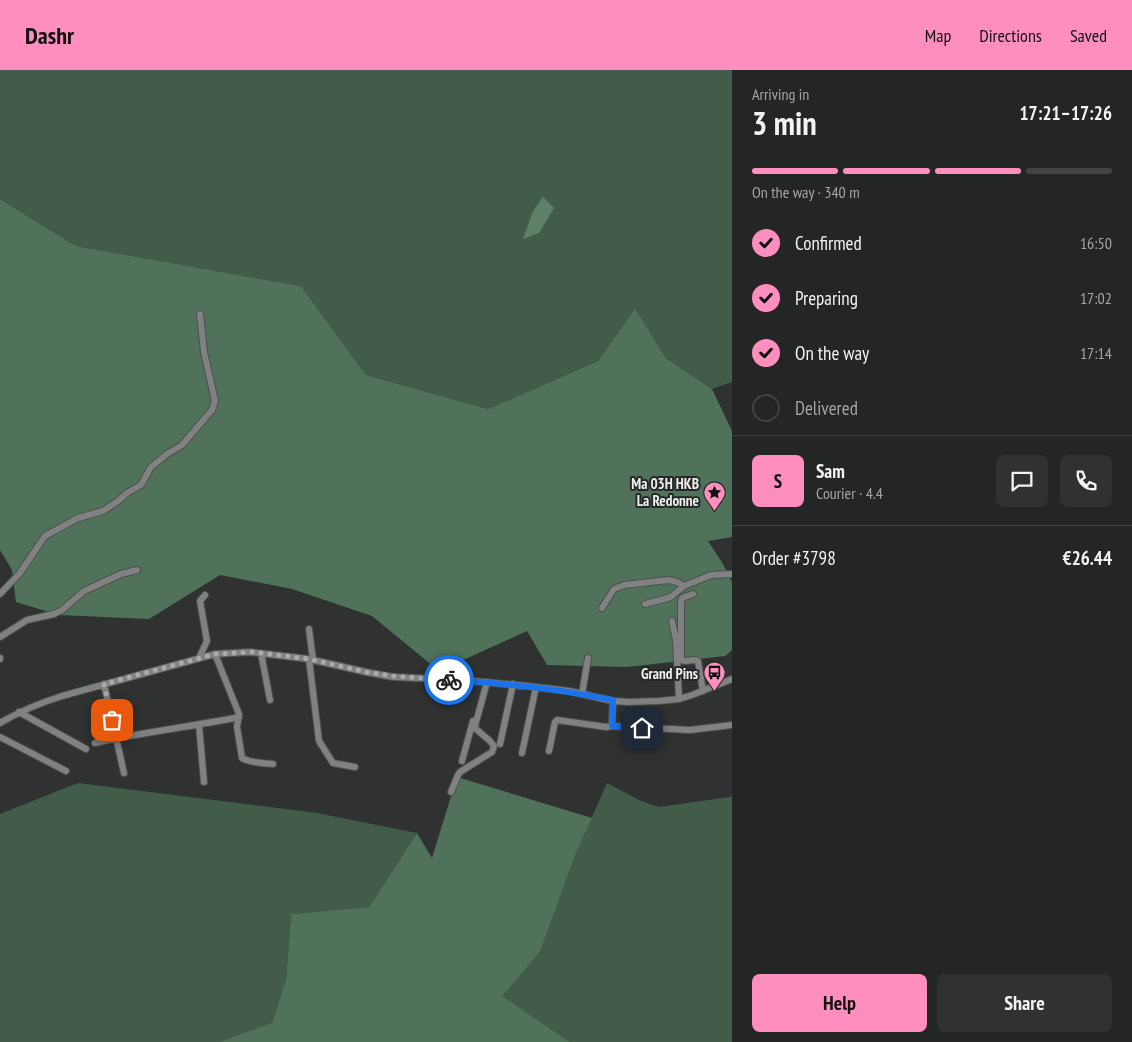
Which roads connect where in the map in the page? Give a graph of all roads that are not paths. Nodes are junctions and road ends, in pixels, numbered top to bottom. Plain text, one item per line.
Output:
1 (200, 314) dead end
2 (137, 570) dead end
3 (732, 574) edge
4 (684, 586) junction
5 (0, 594) edge
6 (693, 594) dead end
7 (205, 595) dead end
8 (645, 604) dead end
9 (602, 608) dead end
10 (672, 621) dead end
11 (309, 629) dead end
12 (0, 637) edge
13 (261, 653) junction
14 (215, 654) junction
15 (199, 658) junction
16 (588, 658) dead end
17 (311, 659) junction
18 (732, 680) edge
19 (485, 682) junction
20 (104, 684) junction
21 (513, 684) junction
22 (536, 687) junction
23 (703, 691) junction
24 (582, 694) junction
25 (679, 698) junction
26 (270, 700) dead end
27 (613, 700) junction
28 (18, 712) junction
29 (239, 717) junction
30 (0, 723) edge
31 (199, 725) junction
32 (732, 725) edge
33 (612, 726) junction
34 (0, 737) edge
35 (117, 738) junction
36 (95, 743) dead end
37 (500, 744) dead end
38 (86, 749) dead end
39 (549, 751) dead end
40 (522, 753) dead end
41 (462, 760) dead end
42 (273, 764) dead end
43 (355, 766) dead end
44 (66, 771) dead end
45 (124, 773) dead end
46 (204, 782) dead end
47 (452, 792) dead end

1 - 5 street
2 - 12 street
3 - 4 street
4 - 8 street
4 - 9 street
6 - 23 street
7 - 15 street
10 - 25 street
11 - 17 street
13 - 14 street
13 - 17 street
13 - 26 street
14 - 15 street
14 - 29 street
15 - 20 street
16 - 24 street
17 - 19 street
17 - 43 street
18 - 23 street
19 - 21 street
19 - 41 street
19 - 47 street
20 - 28 street
20 - 35 street
21 - 22 street
21 - 37 street
22 - 24 street
22 - 40 street
23 - 25 street
24 - 27 street
25 - 27 street
27 - 33 street
28 - 30 street
28 - 38 street
29 - 31 street
29 - 42 street
31 - 35 street
31 - 46 street
32 - 33 street
33 - 39 street
34 - 44 street
35 - 36 street
35 - 45 street

